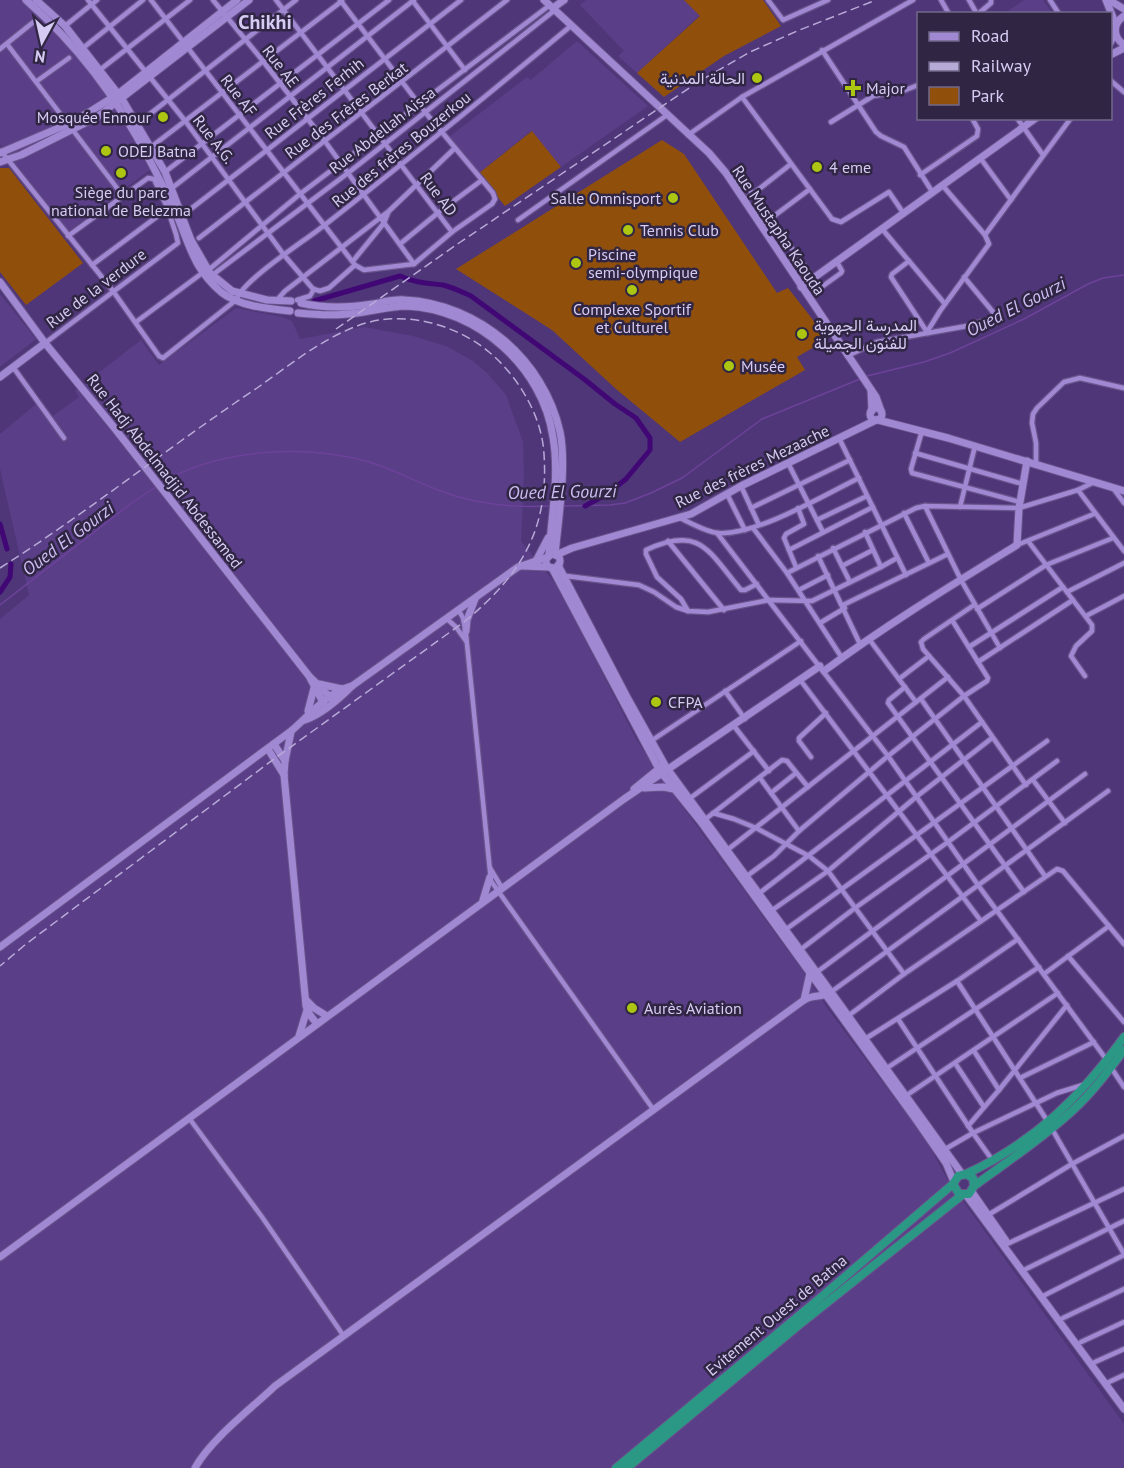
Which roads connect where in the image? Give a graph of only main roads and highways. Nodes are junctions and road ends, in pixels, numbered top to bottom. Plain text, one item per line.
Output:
1 (26, 0) edge
2 (36, 0) edge
3 (237, 0) edge
4 (249, 0) edge
5 (564, 0) edge
6 (1108, 0) edge
7 (550, 6) edge
8 (1124, 9) edge
9 (224, 14) junction
10 (1112, 16) edge
11 (1124, 16) edge
12 (1115, 28) junction
13 (1112, 38) edge
14 (1124, 47) edge
15 (117, 98) junction
16 (1033, 120) edge
17 (70, 126) junction
18 (0, 152) edge
19 (3, 160) edge
20 (207, 273) junction
21 (0, 282) edge
22 (801, 287) junction
23 (239, 294) junction
24 (296, 301) junction
25 (294, 312) junction
26 (45, 343) junction
27 (0, 377) edge
28 (871, 390) junction
29 (871, 412) junction
30 (879, 416) junction
31 (857, 429) junction
32 (1027, 461) junction
33 (558, 489) junction
34 (1124, 491) edge
35 (554, 532) junction
36 (575, 548) junction
37 (537, 559) junction
38 (553, 560) junction
39 (520, 567) junction
40 (475, 598) junction
41 (466, 631) road end
42 (317, 686) junction
43 (352, 687) junction
44 (342, 689) junction
45 (333, 699) junction
46 (324, 705) junction
47 (306, 718) junction
48 (291, 731) junction
49 (648, 743) junction
50 (271, 746) junction
51 (285, 761) junction
52 (663, 769) junction
53 (284, 775) junction
54 (641, 788) junction
55 (676, 790) junction
56 (624, 799) junction
57 (687, 800) junction
58 (725, 851) junction
59 (490, 877) road end
60 (757, 895) junction
61 (482, 902) junction
62 (783, 932) junction
63 (0, 947) edge
64 (814, 973) junction
65 (816, 982) junction
66 (828, 994) junction
67 (811, 996) junction
68 (306, 1000) junction
69 (804, 1000) junction
70 (307, 1010) junction
71 (327, 1016) junction
72 (317, 1024) junction
73 (1124, 1037) edge
74 (298, 1038) junction
75 (1124, 1050) edge
76 (1109, 1064) junction
77 (884, 1070) junction
78 (1049, 1125) junction
79 (942, 1150) junction
80 (964, 1174) junction
81 (954, 1183) junction
82 (969, 1192) junction
83 (0, 1257) edge
84 (796, 1322) junction
85 (1123, 1403) edge
86 (195, 1468) edge
87 (616, 1468) edge
88 (627, 1468) edge

1 - 15 main road
2 - 15 main road
3 - 9 main road
4 - 9 main road
5 - 7 main road
6 - 8 main road
7 - 22 main road, Rue Mustapha Kaouda
9 - 15 main road
10 - 12 main road
11 - 12 main road
12 - 13 main road
12 - 14 main road
15 - 17 main road
15 - 20 main road
15 - 20 main road
16 - 22 main road
17 - 18 main road
17 - 19 main road
20 - 23 main road
21 - 26 main road, Rue Hadj Abdelmadjid Abdessamed
22 - 28 main road, Rue Mustapha Kaouda
23 - 24 main road
23 - 25 main road
24 - 25 main road
24 - 25 main road
24 - 33 main road
25 - 33 main road
26 - 27 main road, Rue de la verdure
26 - 42 main road, Rue Hadj Abdelmadjid Abdessamed
28 - 29 main road, Rue Mustapha Kaouda
28 - 30 main road, Rue Mustapha Kaouda
29 - 30 main road
29 - 31 main road, Rue des frères Mezaache
30 - 31 main road, Rue des frères Mezaache
30 - 32 main road
31 - 36 main road, Rue des frères Mezaache
32 - 34 main road
32 - 52 main road
33 - 35 main road
35 - 36 main road
35 - 37 main road
35 - 38 main road
36 - 38 main road, Rue des frères Mezaache
37 - 38 main road
37 - 39 main road
38 - 39 main road
38 - 49 main road
38 - 49 main road
39 - 40 main road
40 - 41 main road
40 - 43 main road
42 - 44 main road
42 - 45 main road
42 - 46 main road
42 - 47 main road
43 - 44 main road
43 - 45 main road
44 - 45 main road
45 - 46 main road
46 - 47 main road
47 - 48 main road
48 - 50 main road
48 - 51 main road
49 - 52 main road
50 - 51 main road
50 - 53 main road
50 - 63 main road
51 - 53 main road
52 - 54 main road
52 - 55 main road
52 - 56 main road
52 - 57 main road
53 - 68 main road
54 - 55 main road
54 - 56 main road
55 - 57 main road
56 - 61 main road
57 - 58 main road
58 - 60 main road
58 - 60 main road
59 - 61 main road
60 - 62 main road
60 - 62 main road
61 - 71 main road
62 - 64 main road
62 - 64 main road
64 - 65 main road
64 - 66 main road
64 - 69 main road
65 - 66 main road
65 - 67 main road
66 - 67 main road
66 - 77 main road
66 - 77 main road
67 - 69 main road
68 - 70 main road
68 - 71 main road
69 - 86 main road
70 - 72 main road
70 - 74 main road
71 - 72 main road
72 - 74 main road
73 - 76 highway, Evitement Ouest de Batna
74 - 83 main road
75 - 76 highway, Evitement Ouest de Batna
76 - 78 highway, Evitement Ouest de Batna
76 - 78 highway, Evitement Ouest de Batna
77 - 79 main road
78 - 80 highway, Evitement Ouest de Batna
78 - 82 highway, Evitement Ouest de Batna
79 - 80 main road
79 - 81 main road
80 - 81 highway, Evitement Ouest de Batna
80 - 82 highway
81 - 82 highway
81 - 84 highway, Evitement Ouest de Batna
82 - 84 highway, Evitement Ouest de Batna
82 - 85 main road
82 - 85 main road
84 - 87 highway, Evitement Ouest de Batna
84 - 88 highway, Evitement Ouest de Batna

